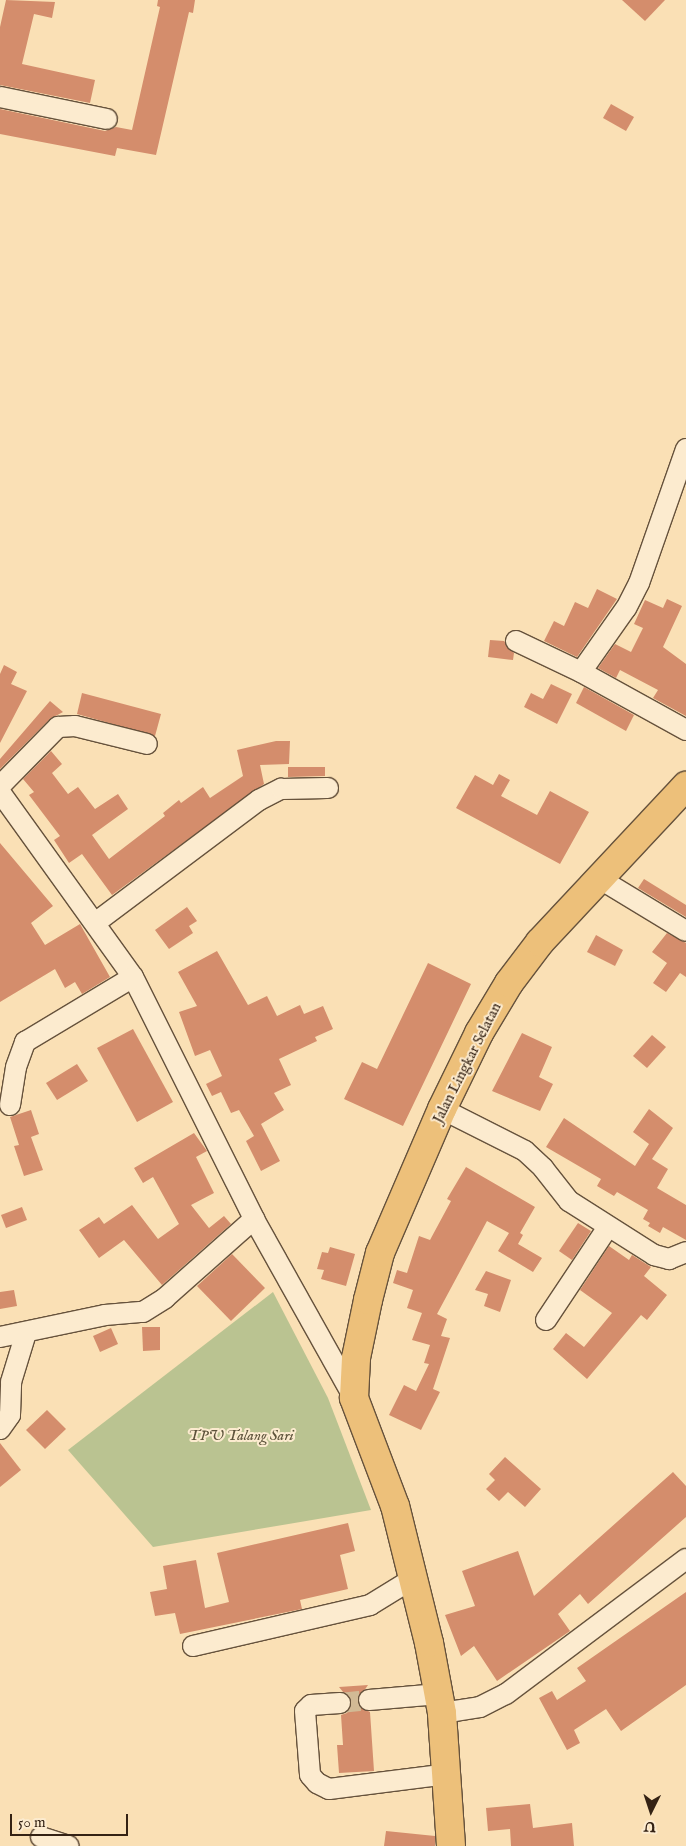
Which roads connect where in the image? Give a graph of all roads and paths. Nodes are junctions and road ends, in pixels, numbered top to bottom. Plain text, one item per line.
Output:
1 (0, 97) edge
2 (107, 119) dead end
3 (686, 449) edge
4 (516, 641) dead end
5 (581, 672) junction
6 (686, 730) edge
7 (147, 744) dead end
8 (0, 786) edge
9 (686, 786) edge
10 (328, 788) dead end
11 (0, 792) edge
12 (600, 879) junction
13 (95, 923) junction
14 (686, 930) edge
15 (132, 977) junction
16 (10, 1104) dead end
17 (442, 1109) junction
18 (254, 1219) junction
19 (608, 1228) junction
20 (684, 1256) edge
21 (546, 1320) dead end
22 (26, 1333) junction
23 (0, 1337) edge
24 (354, 1398) junction
25 (0, 1429) edge
26 (686, 1559) edge
27 (414, 1578) junction
28 (193, 1646) dead end
29 (369, 1700) tunnel mouth
30 (340, 1703) tunnel mouth
31 (440, 1703) junction
32 (447, 1774) junction
33 (42, 1837) dead end
34 (69, 1846) edge
35 (451, 1846) edge

1 - 2 street
3 - 5 street
4 - 5 street
5 - 6 street
7 - 8 street
9 - 12 highway, Jalan Lingkar Selatan
10 - 13 street
11 - 13 street
12 - 14 street
12 - 17 highway, Jalan Lingkar Selatan
13 - 15 street
15 - 16 street
15 - 18 street
17 - 19 street
17 - 24 highway, Jalan Lingkar Selatan
18 - 22 street
18 - 24 street
19 - 20 street
19 - 21 street
22 - 23 street
22 - 25 street
24 - 27 highway
26 - 31 street
27 - 28 street
27 - 31 highway
29 - 31 street
30 - 32 street
31 - 32 highway
32 - 35 highway
33 - 34 street

